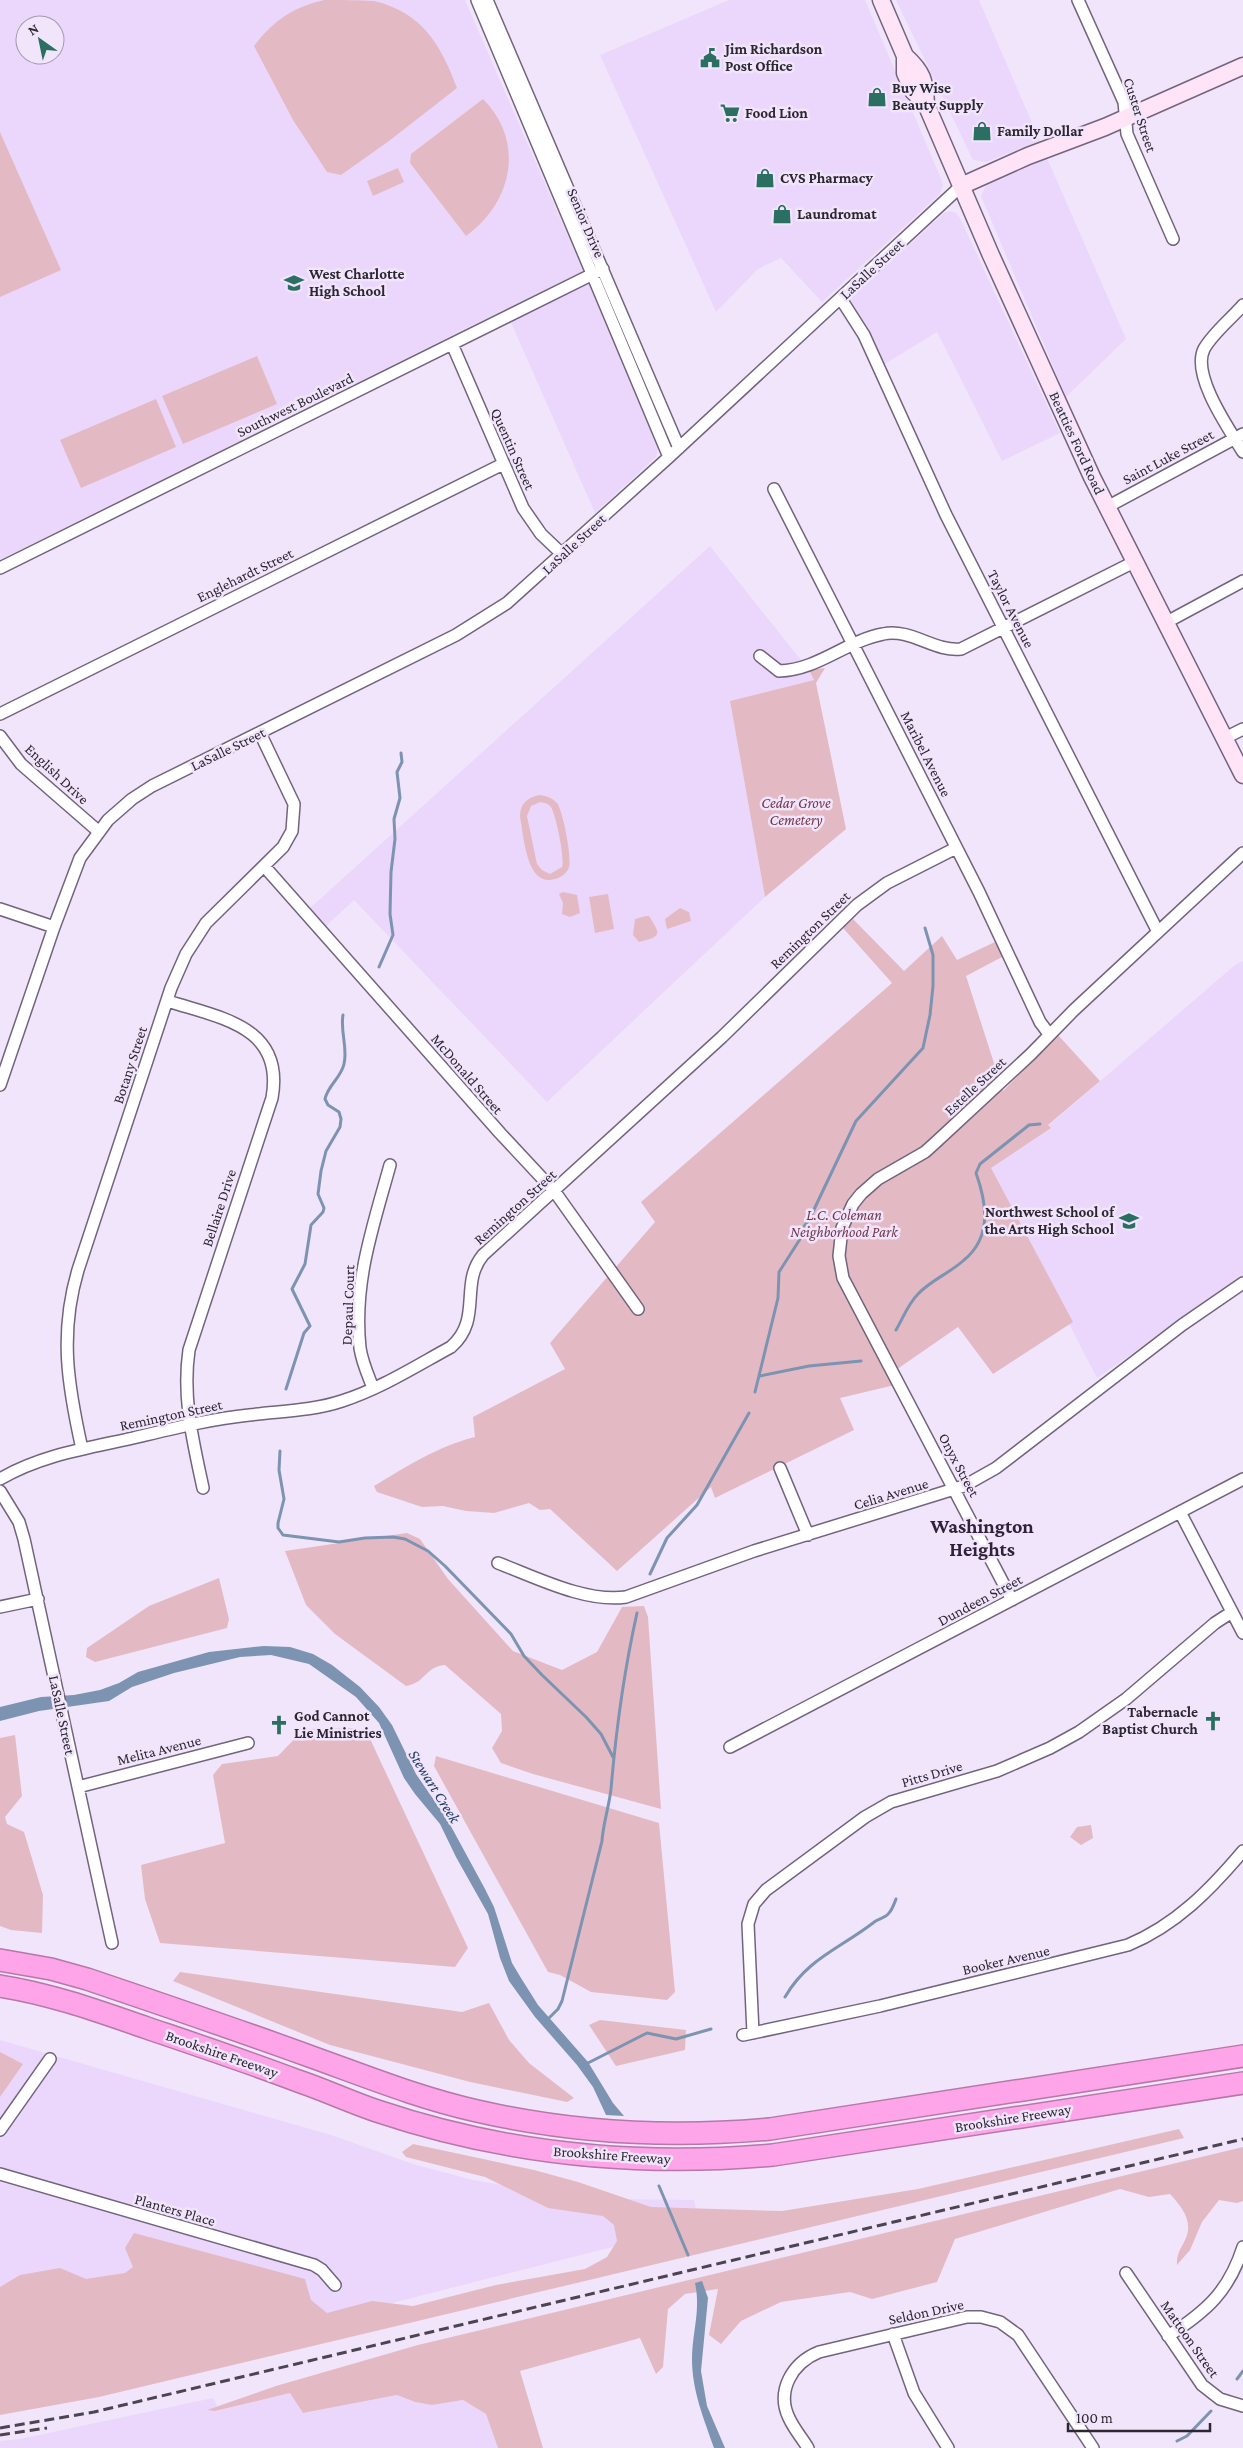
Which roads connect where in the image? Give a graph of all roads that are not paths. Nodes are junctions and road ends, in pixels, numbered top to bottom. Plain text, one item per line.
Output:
1 (1078, 0) edge
2 (486, 2) edge
3 (885, 2) edge
4 (1243, 66) edge
5 (1125, 118) junction
6 (961, 186) junction
7 (1173, 239) dead end
8 (603, 269) junction
9 (592, 275) junction
10 (841, 299) junction
11 (1243, 305) edge
12 (452, 344) junction
13 (1239, 436) edge
14 (679, 448) junction
15 (1243, 452) edge
16 (669, 457) junction
17 (503, 464) junction
18 (774, 489) dead end
19 (1106, 507) junction
20 (563, 555) junction
21 (1134, 562) junction
22 (0, 568) edge
23 (1243, 581) edge
24 (1165, 623) junction
25 (1004, 628) junction
26 (854, 645) junction
27 (760, 656) dead end
28 (0, 714) edge
29 (1243, 729) edge
30 (260, 733) junction
31 (0, 736) edge
32 (1225, 738) junction
33 (1243, 775) edge
34 (98, 831) junction
35 (956, 848) junction
36 (1243, 853) edge
37 (264, 866) junction
38 (0, 909) edge
39 (54, 927) junction
40 (1158, 932) junction
41 (168, 1001) junction
42 (1049, 1034) junction
43 (0, 1085) edge
44 (390, 1165) dead end
45 (554, 1192) junction
46 (1243, 1283) edge
47 (638, 1309) dead end
48 (892, 1372) joint
49 (373, 1388) junction
50 (190, 1425) junction
51 (82, 1449) junction
52 (780, 1468) dead end
53 (0, 1479) edge
54 (1243, 1479) edge
55 (203, 1488) dead end
56 (956, 1490) junction
57 (0, 1491) edge
58 (1180, 1512) junction
59 (808, 1535) junction
60 (498, 1563) dead end
61 (38, 1599) junction
62 (1012, 1600) junction
63 (0, 1607) edge
64 (1232, 1612) junction
65 (1243, 1633) edge
66 (248, 1743) dead end
67 (730, 1747) dead end
68 (78, 1787) junction
69 (1243, 1851) edge
70 (112, 1943) dead end
71 (0, 1960) edge
72 (0, 1986) edge
73 (748, 2034) joint
74 (1243, 2056) edge
75 (50, 2059) dead end
76 (1243, 2083) edge
77 (0, 2130) edge
78 (0, 2174) edge
79 (1243, 2247) edge
80 (1126, 2273) dead end
81 (335, 2285) dead end
82 (893, 2334) junction
83 (1168, 2336) junction
84 (1243, 2406) edge
85 (808, 2448) edge
86 (948, 2448) edge
87 (1093, 2448) edge

1 - 5 street, Custer Street
2 - 8 street, Senior Drive
2 - 9 street, Senior Drive
3 - 6 main road, Beatties Ford Road
4 - 5 main road, LaSalle Street
5 - 6 main road, LaSalle Street
5 - 7 street, Custer Street
6 - 10 street, LaSalle Street
6 - 19 main road, Beatties Ford Road
8 - 9 street, Southwest Boulevard
8 - 14 street, Senior Drive
9 - 12 street, Southwest Boulevard
9 - 16 street, Senior Drive
10 - 14 street, LaSalle Street
10 - 25 street, Taylor Avenue
11 - 13 street
12 - 17 street, Quentin Street
12 - 22 street, Southwest Boulevard
13 - 15 street
13 - 19 street, Saint Luke Street
14 - 16 street, LaSalle Street
16 - 20 street, LaSalle Street
17 - 20 street, Quentin Street
17 - 28 street, Englehardt Street
18 - 26 street, Maribel Avenue
19 - 21 main road, Beatties Ford Road
20 - 30 street, LaSalle Street
21 - 24 main road, Beatties Ford Road
21 - 25 street
23 - 24 street
24 - 32 main road, Beatties Ford Road
25 - 26 street
25 - 40 street, Taylor Avenue
26 - 27 street
26 - 35 street, Maribel Avenue
29 - 32 street
30 - 34 street, LaSalle Street
30 - 37 street, Botany Street
31 - 34 street, English Drive
32 - 33 main road, Beatties Ford Road
34 - 39 street, LaSalle Street
35 - 42 street, Maribel Avenue
35 - 45 street, Remington Street
36 - 40 street, Estelle Street
37 - 41 street, Botany Street
37 - 45 street, McDonald Street
38 - 39 street
39 - 43 street, LaSalle Street
40 - 42 street, Estelle Street
41 - 50 street, Bellaire Drive
41 - 51 street, Botany Street
42 - 48 street, Estelle Street
44 - 49 street, Depaul Court
45 - 47 street, McDonald Street
45 - 49 street, Remington Street
46 - 56 street, Celia Avenue
48 - 56 street, Onyx Street
49 - 50 street, Remington Street
50 - 51 street, Remington Street
50 - 55 street, Bellaire Drive
51 - 53 street, Remington Street
52 - 59 street
54 - 58 street, Dundeen Street
56 - 59 street, Celia Avenue
56 - 62 street, Onyx Street
57 - 61 street, LaSalle Street
58 - 62 street, Dundeen Street
58 - 64 street
59 - 60 street, Celia Avenue
61 - 63 street
61 - 68 street, LaSalle Street
62 - 67 street, Dundeen Street
64 - 65 street
64 - 73 street, Pitts Drive
66 - 68 street, Melita Avenue
68 - 70 street, LaSalle Street
69 - 73 street, Booker Avenue
71 - 74 highway, Brookshire Freeway
72 - 76 highway, Brookshire Freeway
75 - 77 street
78 - 81 street, Planters Place
79 - 83 street
80 - 83 street, Mattoon Street
82 - 85 street, Seldon Drive
82 - 86 street
82 - 87 street, Seldon Drive
83 - 84 street, Mattoon Street

